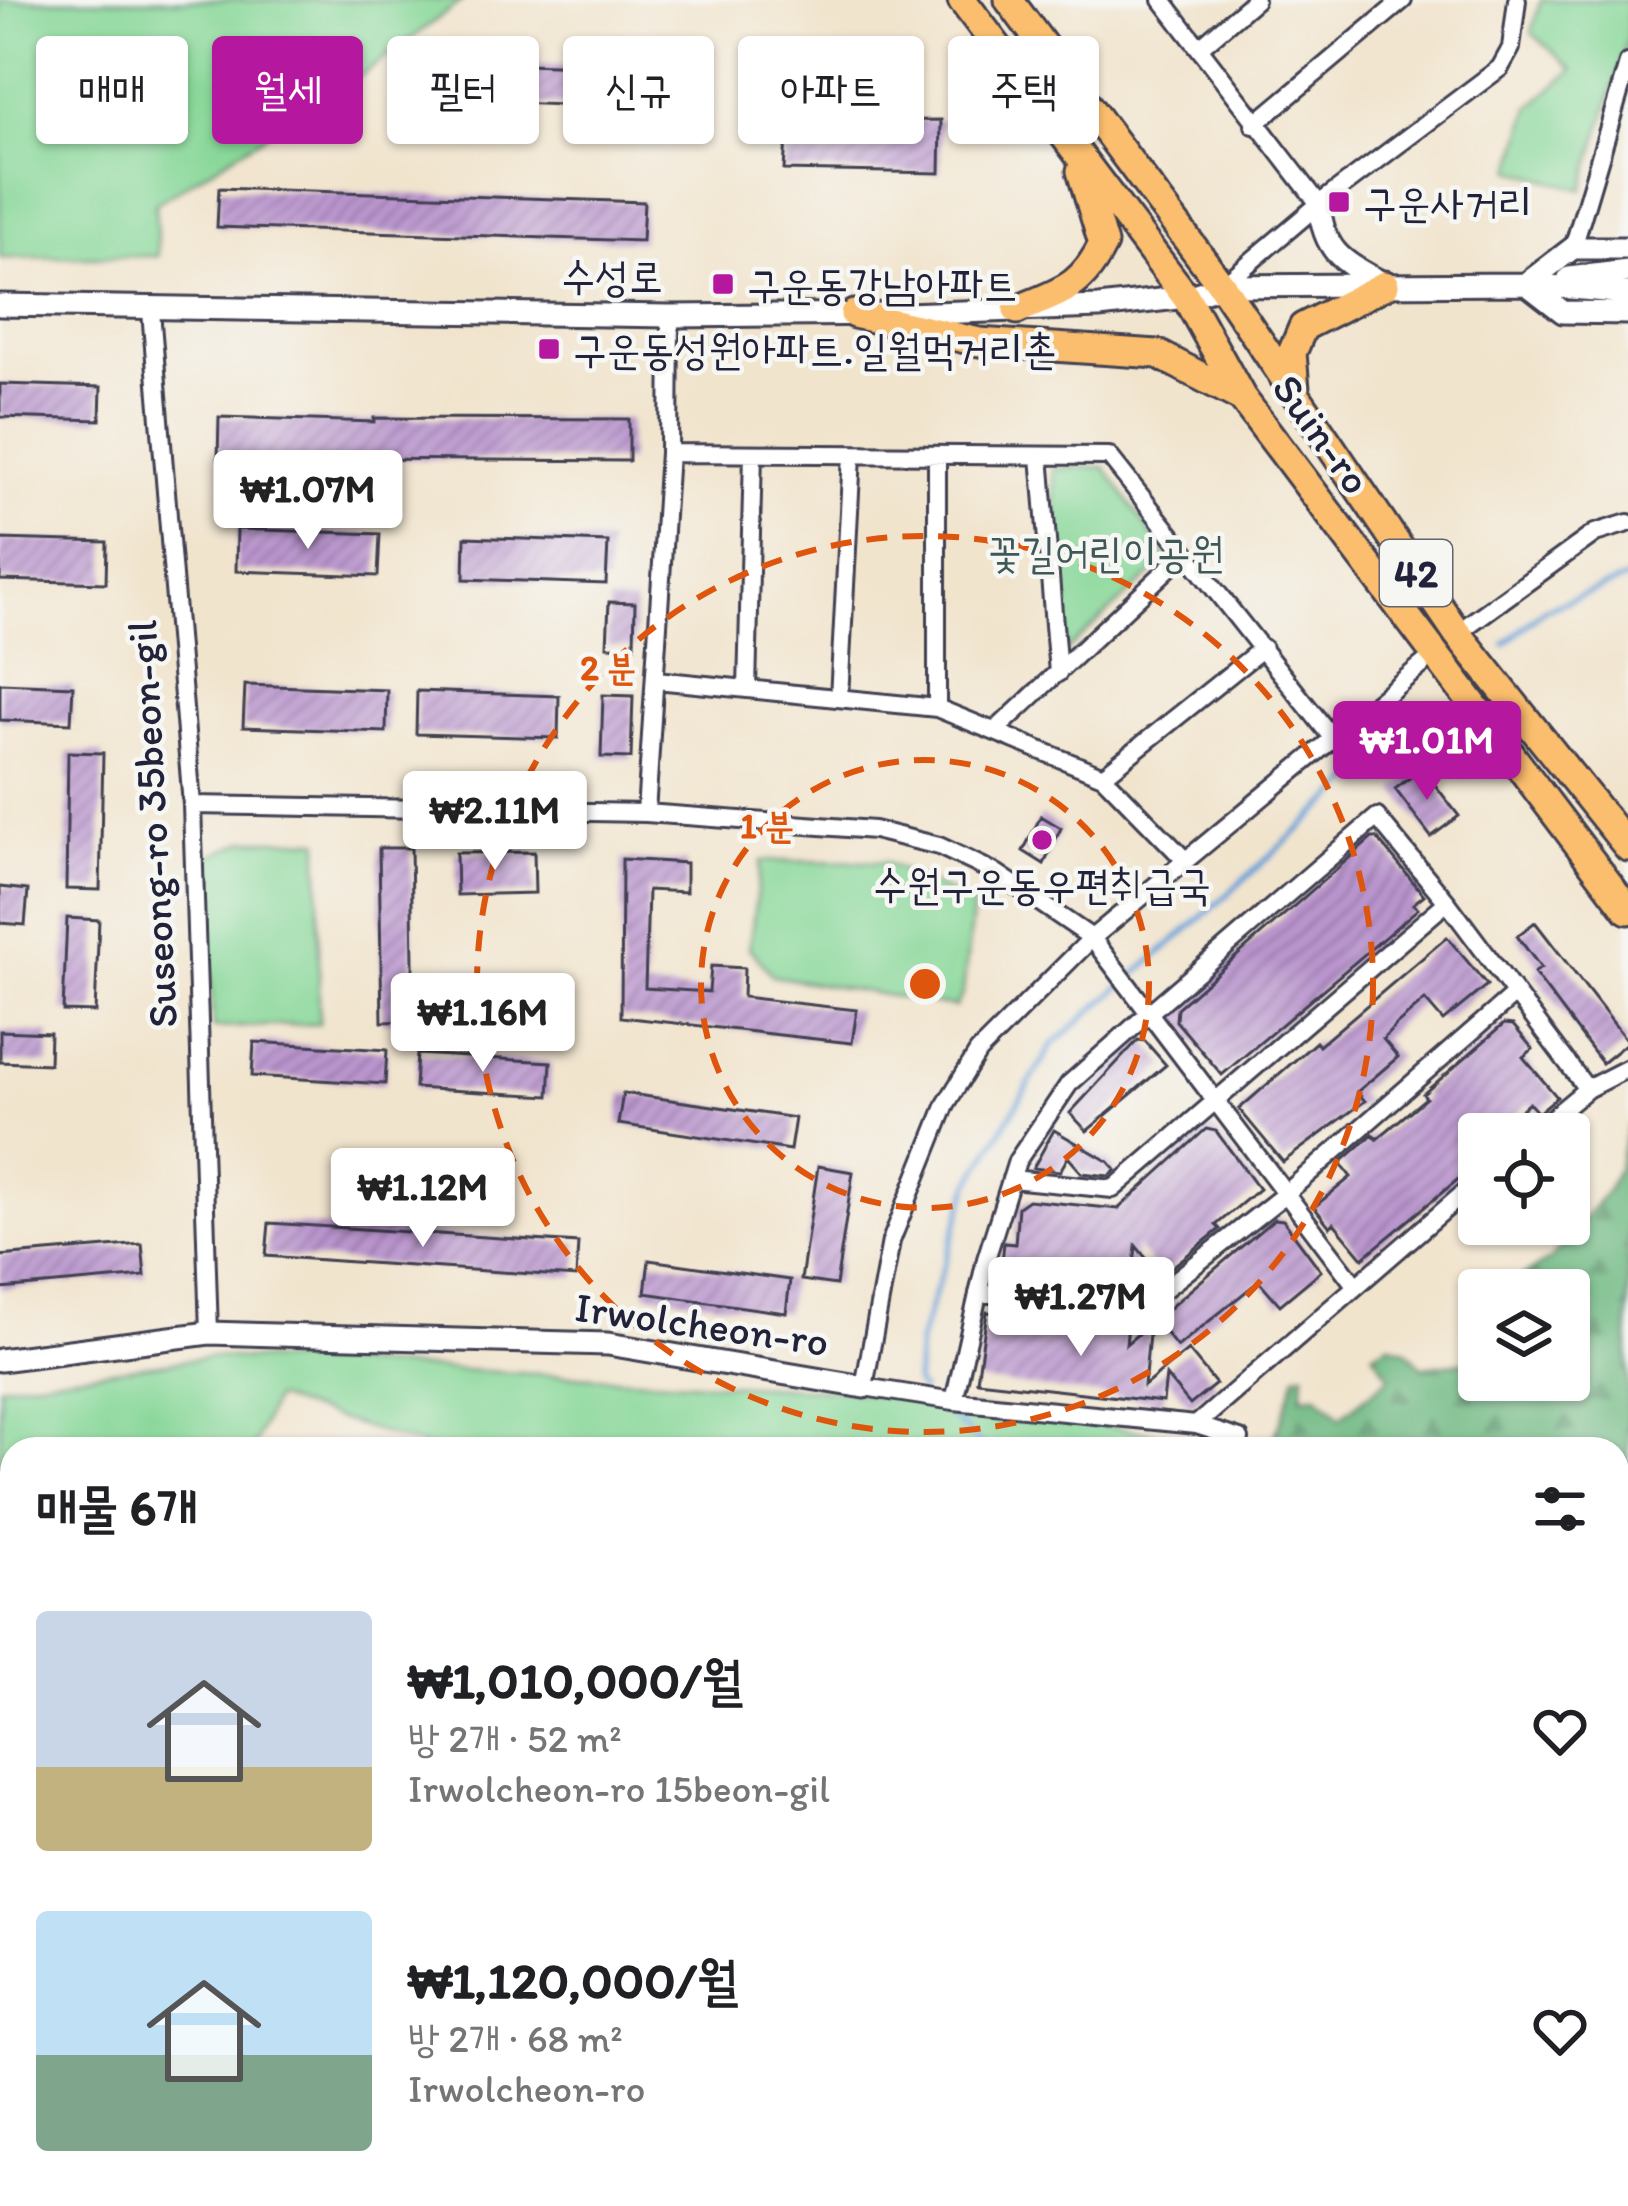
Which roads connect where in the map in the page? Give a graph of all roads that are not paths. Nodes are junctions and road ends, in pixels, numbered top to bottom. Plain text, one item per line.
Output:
1 (962, 0) edge
2 (1009, 0) edge
3 (1162, 0) edge
4 (1255, 0) edge
5 (1403, 0) edge
6 (1517, 0) edge
7 (1198, 48) junction
8 (1628, 63) edge
9 (1254, 125) junction
10 (1071, 145) junction
11 (1318, 204) junction
12 (1573, 248) junction
13 (1628, 248) edge
14 (1628, 271) edge
15 (1385, 284) junction
16 (1526, 284) junction
17 (1222, 286) junction
18 (1628, 293) edge
19 (1186, 297) junction
20 (0, 305) edge
21 (152, 310) junction
22 (1017, 310) junction
23 (1628, 313) edge
24 (854, 314) junction
25 (670, 316) junction
26 (1295, 394) junction
27 (1242, 398) junction
28 (669, 453) junction
29 (753, 454) junction
30 (852, 454) junction
31 (937, 455) junction
32 (1040, 456) junction
33 (1628, 523) edge
34 (1186, 552) junction
35 (1457, 633) junction
36 (1263, 648) junction
37 (1434, 655) junction
38 (1058, 673) junction
39 (656, 680) junction
40 (747, 689) junction
41 (839, 698) junction
42 (938, 708) junction
43 (996, 730) junction
44 (1334, 740) junction
45 (1103, 776) junction
46 (192, 806) junction
47 (646, 813) junction
48 (1628, 848) edge
49 (1185, 860) junction
50 (1447, 902) junction
51 (1628, 910) edge
52 (1092, 938) junction
53 (1515, 994) junction
54 (1149, 1013) junction
55 (1628, 1068) edge
56 (1587, 1089) junction
57 (1216, 1103) junction
58 (1558, 1113) edge
59 (1011, 1179) junction
60 (1284, 1195) junction
61 (1458, 1198) edge
62 (1355, 1286) junction
63 (978, 1293) junction
64 (209, 1333) junction
65 (0, 1360) edge
66 (864, 1387) junction
67 (954, 1401) junction
68 (1196, 1426) junction
69 (1233, 1437) edge

1 - 10 main road, Suin-ro
2 - 17 main road, Suin-ro / 42
3 - 7 street
4 - 7 street
5 - 9 street
6 - 11 street
7 - 9 street
8 - 12 street
9 - 11 street
10 - 19 main road, Suin-ro
10 - 22 main road
11 - 15 street
11 - 17 street
12 - 13 street
12 - 16 street
14 - 16 street
15 - 16 street, 수성로
15 - 17 street, 수성로
15 - 26 main road
16 - 18 street
16 - 23 street
17 - 19 street, 수성로
17 - 26 main road, Suin-ro / 42
19 - 22 street, 수성로
19 - 27 main road, Suin-ro
20 - 21 street, 수성로
21 - 25 street, 수성로
21 - 46 street, Suseong-ro 35beon-gil
22 - 24 street, 수성로
24 - 25 street, 수성로
24 - 27 main road
25 - 28 street
26 - 35 main road, Suin-ro / 42
27 - 37 main road, Suin-ro
28 - 29 street
28 - 39 street
29 - 30 street
29 - 40 street
30 - 31 street
30 - 41 street
31 - 32 street
31 - 42 street
32 - 34 street
32 - 38 street
33 - 35 street
34 - 36 street
34 - 38 street
35 - 48 main road, Suin-ro / 42
36 - 44 street
36 - 45 street
37 - 44 street, Irwolcheon-ro
37 - 51 main road, Suin-ro
38 - 43 street
39 - 40 street
39 - 47 street
40 - 41 street
41 - 42 street
42 - 43 street
43 - 45 street
44 - 49 street, Irwolcheon-ro
45 - 49 street
46 - 47 street
46 - 64 street, Suseong-ro 35beon-gil
47 - 52 street
49 - 52 street, Irwolcheon-ro
50 - 53 street
50 - 54 street
50 - 57 street
52 - 54 street
52 - 66 street, Irwolcheon-ro
53 - 56 street
53 - 60 street
54 - 57 street
54 - 59 street
55 - 56 street
56 - 58 street
57 - 59 street
57 - 60 street
59 - 63 street
60 - 62 street
60 - 63 street
61 - 62 street
62 - 68 street
63 - 67 street
64 - 65 street, Irwolcheon-ro
64 - 66 street, Irwolcheon-ro
66 - 67 street
67 - 68 street
68 - 69 street

